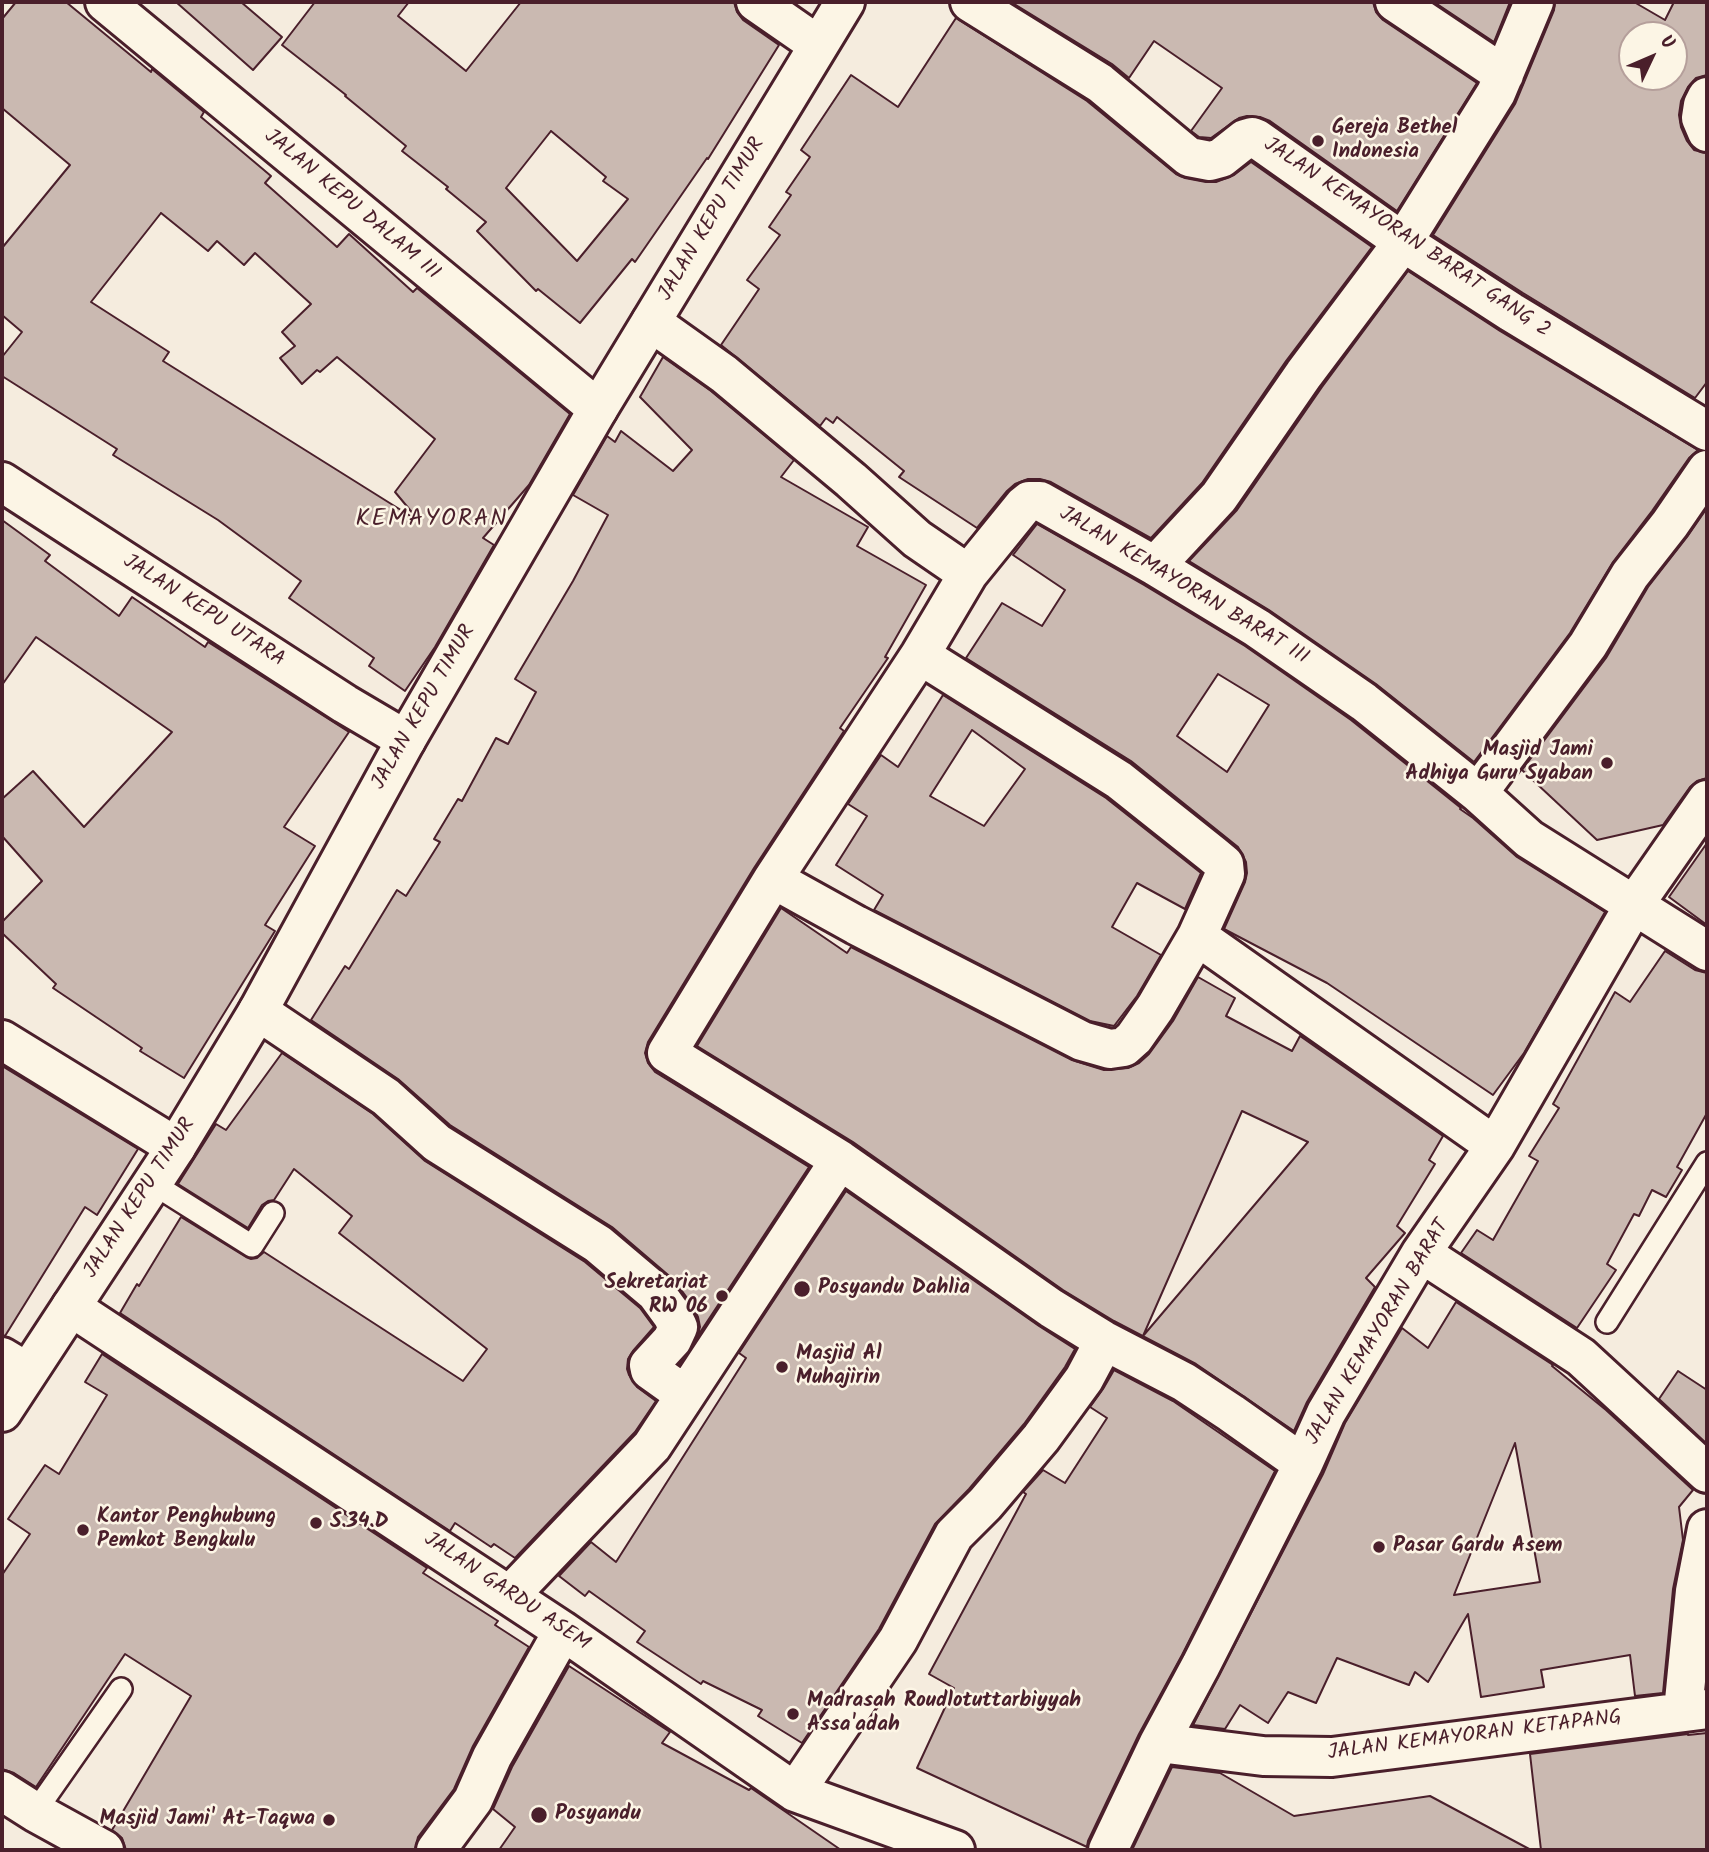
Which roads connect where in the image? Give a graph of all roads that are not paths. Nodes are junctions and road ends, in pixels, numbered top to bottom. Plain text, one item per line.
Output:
1 (105, 2) edge
2 (756, 2) edge
3 (845, 2) edge
4 (970, 2) edge
5 (1395, 2) edge
6 (1534, 2) edge
7 (818, 45) junction
8 (1504, 75) junction
9 (1707, 97) edge
10 (1707, 132) edge
11 (1403, 242) junction
12 (651, 322) junction
13 (598, 409) junction
14 (1707, 431) edge
15 (1707, 470) edge
16 (6, 495) edge
17 (1155, 566) junction
18 (968, 575) junction
19 (920, 655) junction
20 (407, 740) junction
21 (1478, 793) junction
22 (1707, 800) edge
23 (772, 879) junction
24 (1634, 905) junction
25 (1197, 936) junction
26 (1707, 951) edge
27 (258, 1011) junction
28 (2, 1041) edge
29 (1495, 1146) junction
30 (176, 1147) junction
31 (840, 1160) junction
32 (1707, 1163) edge
33 (152, 1183) junction
34 (273, 1213) dead end
35 (1421, 1254) junction
36 (71, 1307) junction
37 (1606, 1322) dead end
38 (1103, 1340) junction
39 (15, 1365) edge
40 (685, 1395) junction
41 (2, 1412) edge
42 (1303, 1464) junction
43 (1707, 1474) edge
44 (1707, 1529) edge
45 (509, 1595) junction
46 (563, 1630) junction
47 (121, 1689) dead end
48 (1695, 1710) edge
49 (1158, 1743) junction
50 (2, 1791) edge
51 (795, 1792) junction
52 (35, 1812) junction
53 (104, 1850) edge
54 (436, 1850) edge
55 (955, 1850) edge
56 (1108, 1850) edge

1 - 13 street, JALAN KEPU DALAM III
2 - 7 street
3 - 7 street, JALAN KEPU TIMUR
4 - 11 street, JALAN KEMAYORAN BARAT GANG 2
5 - 8 street
6 - 8 street
7 - 12 street, JALAN KEPU TIMUR
8 - 11 street
9 - 10 street
11 - 14 street, JALAN KEMAYORAN BARAT GANG 2
11 - 17 street
12 - 13 street, JALAN KEPU TIMUR
12 - 18 street
13 - 20 street, JALAN KEPU TIMUR
15 - 21 street
16 - 20 street, JALAN KEPU UTARA
17 - 18 street, JALAN KEMAYORAN BARAT III
17 - 21 street, JALAN KEMAYORAN BARAT III
18 - 19 street
19 - 23 street
19 - 25 street
20 - 27 street, JALAN KEPU TIMUR
21 - 24 street, JALAN KEMAYORAN BARAT III
22 - 24 street, JALAN KEMAYORAN BARAT
23 - 25 street
23 - 31 street
24 - 26 street, JALAN KEMAYORAN BARAT III
24 - 29 street, JALAN KEMAYORAN BARAT
25 - 29 street
27 - 30 street, JALAN KEPU TIMUR
27 - 40 street
28 - 30 street
29 - 35 street, JALAN KEMAYORAN BARAT
30 - 33 street, JALAN KEPU TIMUR
31 - 38 street
31 - 40 street
32 - 37 lane
33 - 34 lane
33 - 36 street, JALAN KEPU TIMUR
35 - 42 street, JALAN KEMAYORAN BARAT
35 - 43 street
36 - 39 street, JALAN KEPU TIMUR
36 - 45 street, JALAN GARDU ASEM
38 - 42 street
38 - 51 street
39 - 41 street, JALAN KEPU TIMUR
40 - 45 street
42 - 49 street, JALAN KEMAYORAN BARAT
44 - 48 street
45 - 46 street, JALAN GARDU ASEM
46 - 51 street, JALAN GARDU ASEM
46 - 54 street
47 - 52 lane
48 - 49 street, JALAN KEMAYORAN KETAPANG
49 - 56 street, JALAN KEMAYORAN BARAT
50 - 52 street
51 - 55 street, JALAN GARDU ASEM
52 - 53 street

